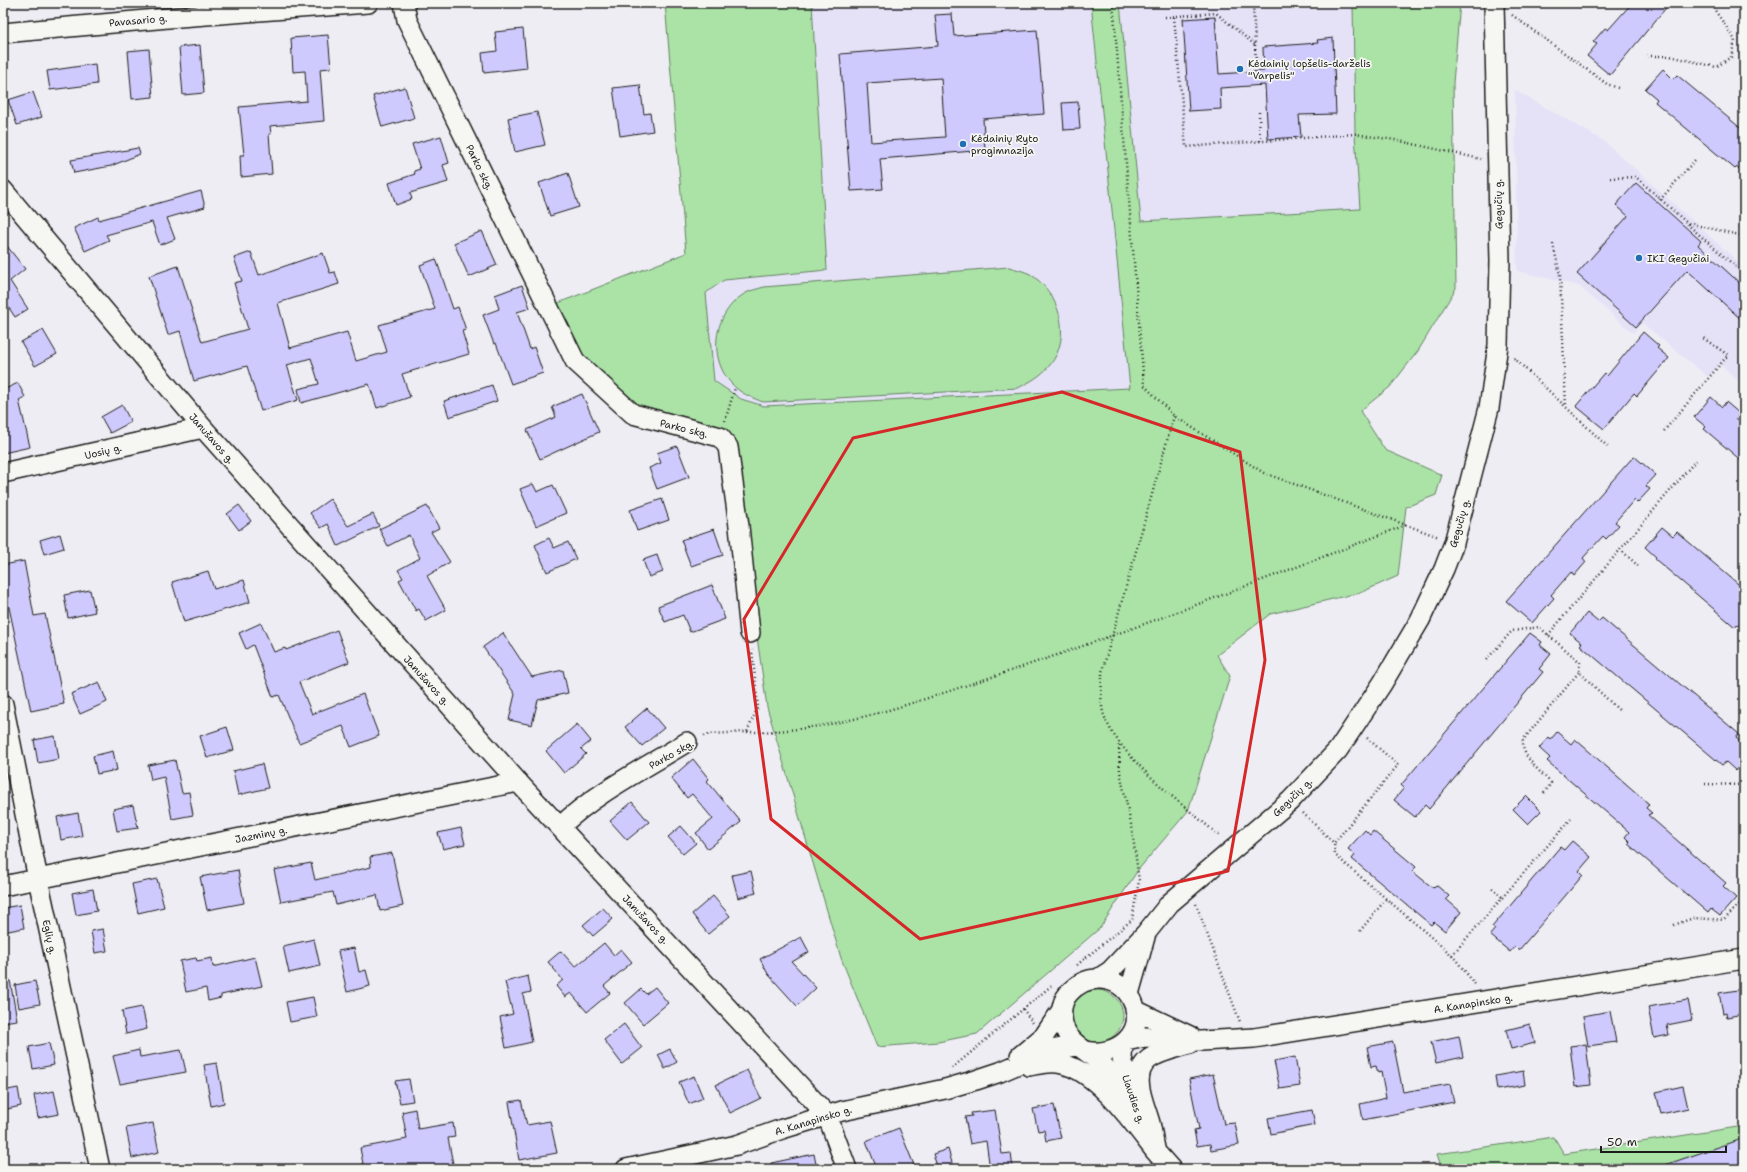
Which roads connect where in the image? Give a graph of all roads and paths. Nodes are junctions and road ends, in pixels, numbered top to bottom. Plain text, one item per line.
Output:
1 (368, 3) edge
2 (404, 3) edge
3 (1113, 3) edge
4 (1253, 3) edge
5 (1494, 3) edge
6 (1710, 3) edge
7 (339, 4) edge
8 (178, 10) edge
9 (1174, 16) junction
10 (1514, 16) dead end
11 (1165, 17) dead end
12 (3, 33) edge
13 (1255, 45) junction
14 (1647, 56) dead end
15 (1256, 62) dead end
16 (1618, 88) dead end
17 (1259, 112) dead end
18 (1260, 141) junction
19 (1695, 160) dead end
20 (1497, 162) junction
21 (1610, 178) dead end
22 (3, 190) edge
23 (1660, 200) junction
24 (1687, 223) junction
25 (1744, 236) edge
26 (1553, 244) dead end
27 (1744, 274) edge
28 (1703, 338) dead end
29 (1498, 346) junction
30 (735, 388) dead end
31 (1566, 406) junction
32 (1174, 416) junction
33 (203, 428) junction
34 (1664, 431) dead end
35 (720, 437) junction
36 (1608, 447) dead end
37 (1696, 458) dead end
38 (3, 473) edge
39 (1407, 525) junction
40 (1454, 543) junction
41 (1620, 549) junction
42 (1638, 566) dead end
43 (750, 633) joint
44 (1548, 635) junction
45 (1112, 637) junction
46 (1486, 660) dead end
47 (1579, 672) junction
48 (3, 704) edge
49 (1621, 712) dead end
50 (1354, 726) junction
51 (747, 732) junction
52 (687, 742) joint
53 (1119, 744) junction
54 (518, 782) junction
55 (1705, 784) dead end
56 (1744, 785) edge
57 (1544, 793) dead end
58 (1290, 801) junction
59 (1571, 819) dead end
60 (560, 827) junction
61 (1226, 842) dead end
62 (1334, 844) junction
63 (38, 879) junction
64 (3, 886) edge
65 (1492, 888) dead end
66 (1187, 889) junction
67 (1503, 898) junction
68 (1386, 899) junction
69 (1744, 899) edge
70 (1132, 920) dead end
71 (1674, 925) dead end
72 (1360, 931) dead end
73 (1146, 933) junction
74 (1452, 955) junction
75 (1744, 959) edge
76 (1099, 978) junction
77 (1475, 984) dead end
78 (1132, 1002) junction
79 (1062, 1011) junction
80 (1242, 1039) junction
81 (1201, 1041) junction
82 (1125, 1042) junction
83 (1081, 1048) junction
84 (1000, 1072) junction
85 (1126, 1114) junction
86 (827, 1115) junction
87 (1155, 1151) junction
88 (100, 1169) edge
89 (626, 1169) edge
90 (847, 1169) edge
91 (1171, 1169) edge

1 - 7 street, Pavasario g.
2 - 35 street, Parko skg.
3 - 32 path
4 - 13 path
5 - 20 street, Gegučių g.
6 - 14 path
7 - 8 street, Pavasario g.
8 - 12 street, Pavasario g.
9 - 11 path
9 - 13 path
9 - 18 path
10 - 16 path
13 - 15 path
17 - 18 path
18 - 20 path
19 - 23 path
20 - 29 street, Gegučių g.
21 - 23 path
22 - 33 street, Janušavos g.
23 - 24 path
24 - 25 path
24 - 27 path
26 - 31 path
28 - 34 path
29 - 31 path
29 - 40 street, Gegučių g.
30 - 35 path
31 - 36 path
32 - 39 path
32 - 45 path
33 - 38 street, Uosių g.
33 - 54 street, Janušavos g.
35 - 43 street, Parko skg.
37 - 41 path
39 - 40 path
39 - 45 path, Parko skg.
40 - 50 street, Gegučių g.
41 - 42 path
41 - 44 path
43 - 51 path
44 - 46 path
44 - 47 path
45 - 51 path, Parko skg.
45 - 53 path
47 - 49 path
47 - 57 path
48 - 63 street, Eglių g.
50 - 58 street, Gegučių g.
50 - 62 path
51 - 52 path, Parko skg.
52 - 60 street, Parko skg.
53 - 61 path
53 - 70 path
54 - 60 street, Janušavos g.
54 - 63 street, Jazminų g.
55 - 56 path
58 - 62 path
58 - 66 street, Gegučių g.
59 - 67 path
60 - 86 street, Janušavos g.
62 - 68 path
63 - 64 street, Jazminų g.
63 - 88 street, Eglių g.
65 - 67 path
66 - 73 street, Gegučių g.
66 - 80 path
67 - 74 path
68 - 72 path
68 - 74 path
69 - 71 path
73 - 76 street, Gegučių g.
73 - 78 street
74 - 77 path
75 - 80 street, A. Kanapinsko g.
76 - 78 street
76 - 79 street
78 - 81 street
78 - 82 street
79 - 83 street
79 - 84 street
80 - 81 street, A. Kanapinsko g.
81 - 82 street
81 - 87 street
82 - 83 street
82 - 87 street, Liaudies g.
83 - 84 street
83 - 85 street
84 - 85 street
84 - 86 street, A. Kanapinsko g.
85 - 87 street
86 - 89 street, A. Kanapinsko g.
86 - 90 street, Janušavos g.
87 - 91 street, Liaudies g.

